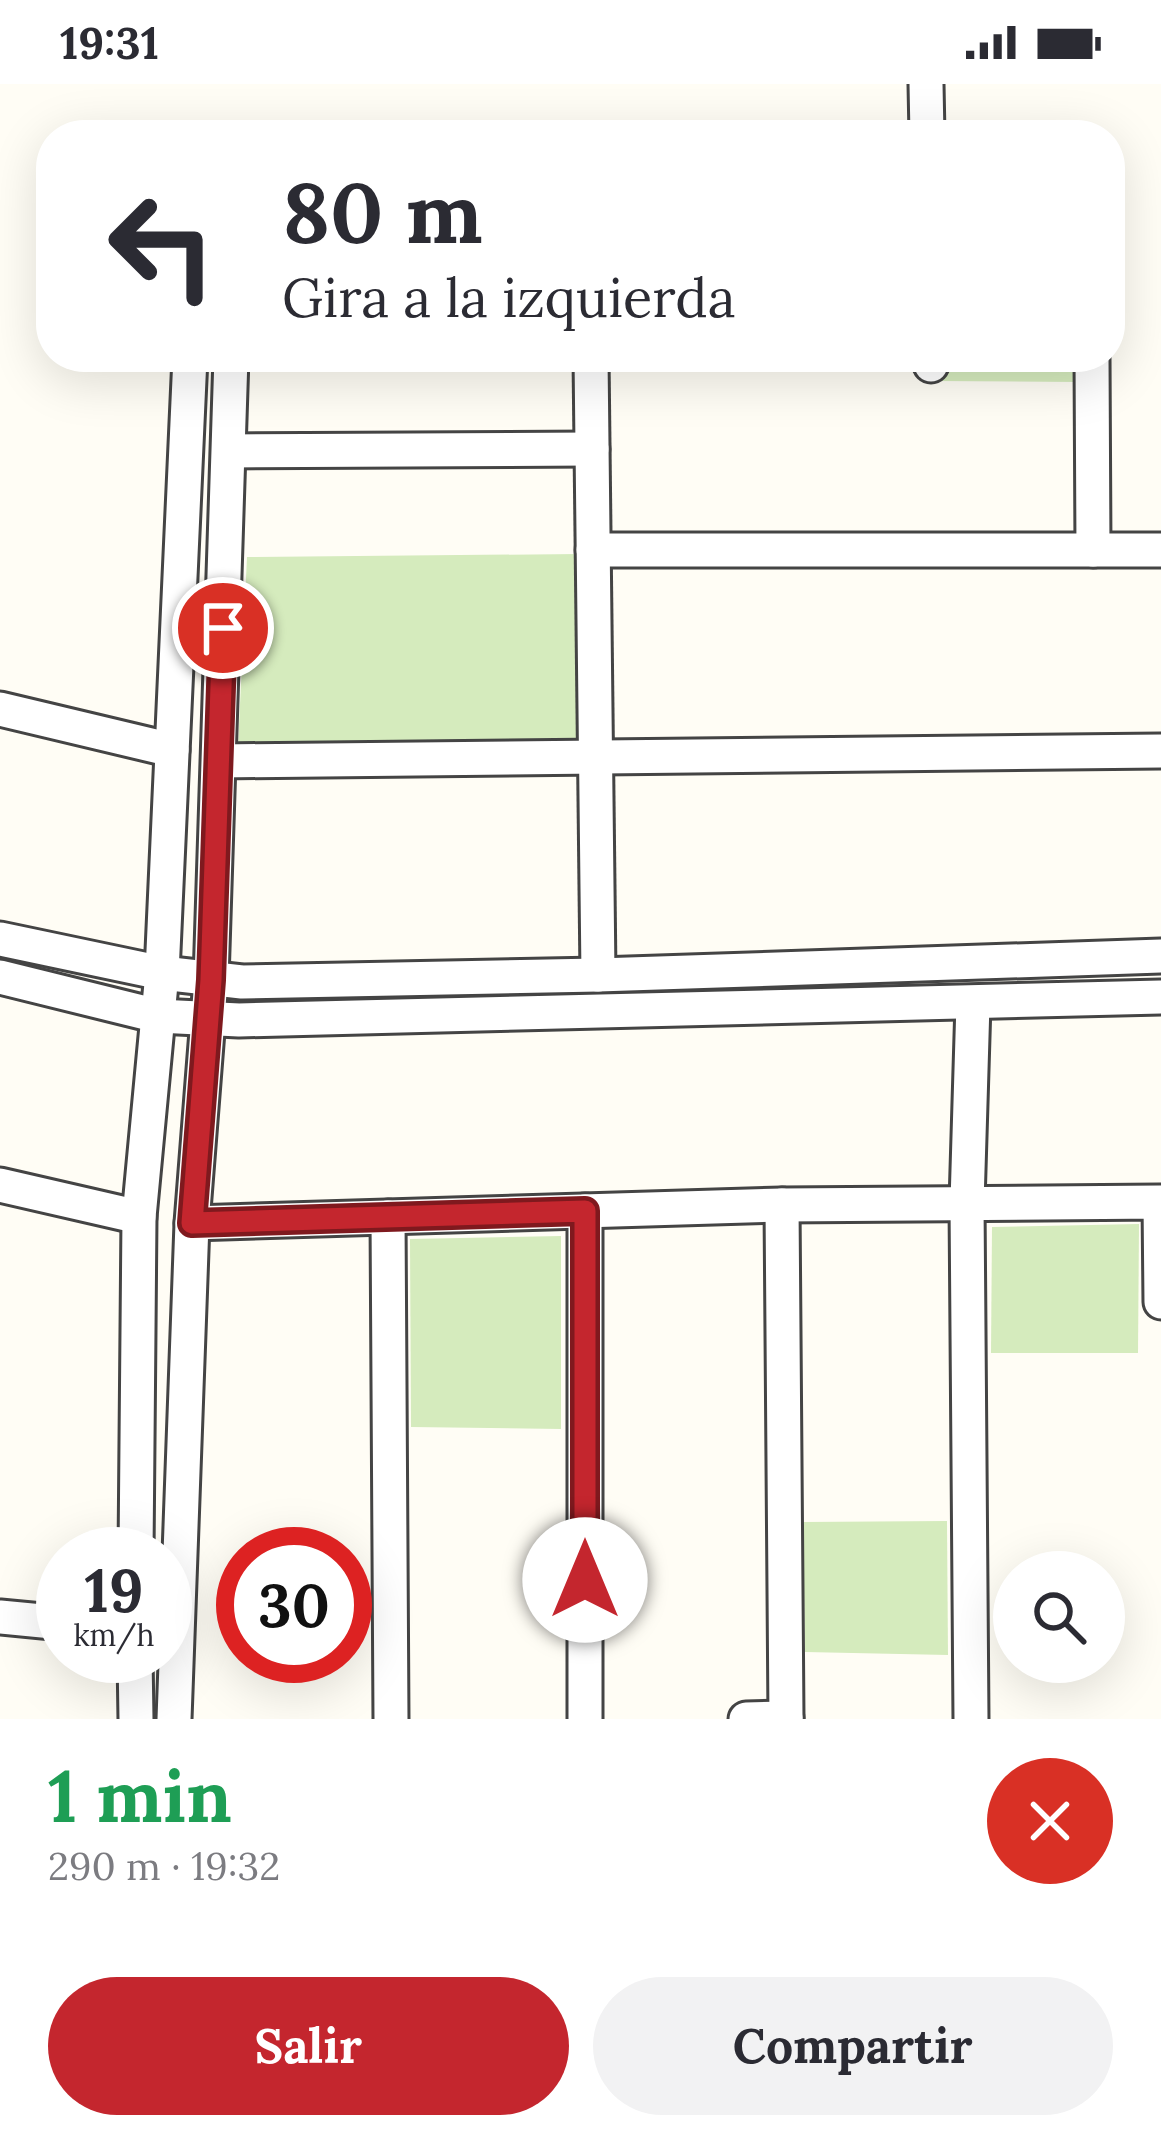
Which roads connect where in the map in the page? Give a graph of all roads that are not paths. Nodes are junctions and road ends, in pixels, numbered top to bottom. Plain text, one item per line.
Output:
1 (926, 84) edge
2 (927, 120) edge
3 (189, 372) edge
4 (231, 372) edge
5 (591, 372) edge
6 (1092, 372) edge
7 (592, 449) junction
8 (229, 451) junction
9 (593, 550) junction
10 (1093, 550) junction
11 (1161, 550) edge
12 (0, 709) edge
13 (172, 749) junction
14 (1161, 751) edge
15 (596, 759) junction
16 (219, 761) junction
17 (0, 939) edge
18 (1161, 956) edge
19 (162, 973) junction
20 (598, 975) junction
21 (0, 977) edge
22 (211, 980) junction
23 (1161, 997) edge
24 (973, 1003) junction
25 (158, 1016) junction
26 (207, 1019) junction
27 (0, 1185) edge
28 (967, 1203) junction
29 (782, 1205) junction
30 (585, 1211) junction
31 (139, 1217) junction
32 (388, 1217) junction
33 (192, 1223) junction
34 (1161, 1302) edge
35 (136, 1527) edge
36 (0, 1617) edge
37 (36, 1620) edge
38 (135, 1683) edge
39 (786, 1718) edge
40 (136, 1719) edge
41 (174, 1719) edge
42 (391, 1719) edge
43 (585, 1719) edge
44 (746, 1719) edge
45 (971, 1719) edge

1 - 2 street
3 - 13 street
4 - 8 street
5 - 7 street
6 - 10 street
7 - 8 street
7 - 9 street
8 - 16 street
9 - 10 street
9 - 15 street
10 - 11 street
12 - 13 street
13 - 19 street
14 - 15 street
15 - 16 street
15 - 20 street
16 - 22 street
17 - 19 street
18 - 20 street
19 - 22 street
19 - 25 street
20 - 22 street
21 - 25 street
22 - 26 street
23 - 24 street
24 - 26 street
24 - 28 street
25 - 26 street
25 - 31 street
26 - 33 street
27 - 31 street
28 - 29 street
28 - 34 street
28 - 45 street
29 - 30 street
29 - 39 street
30 - 32 street
30 - 43 street
31 - 35 street
32 - 33 street
32 - 42 street
33 - 41 street
36 - 37 street
38 - 40 street
39 - 44 street

